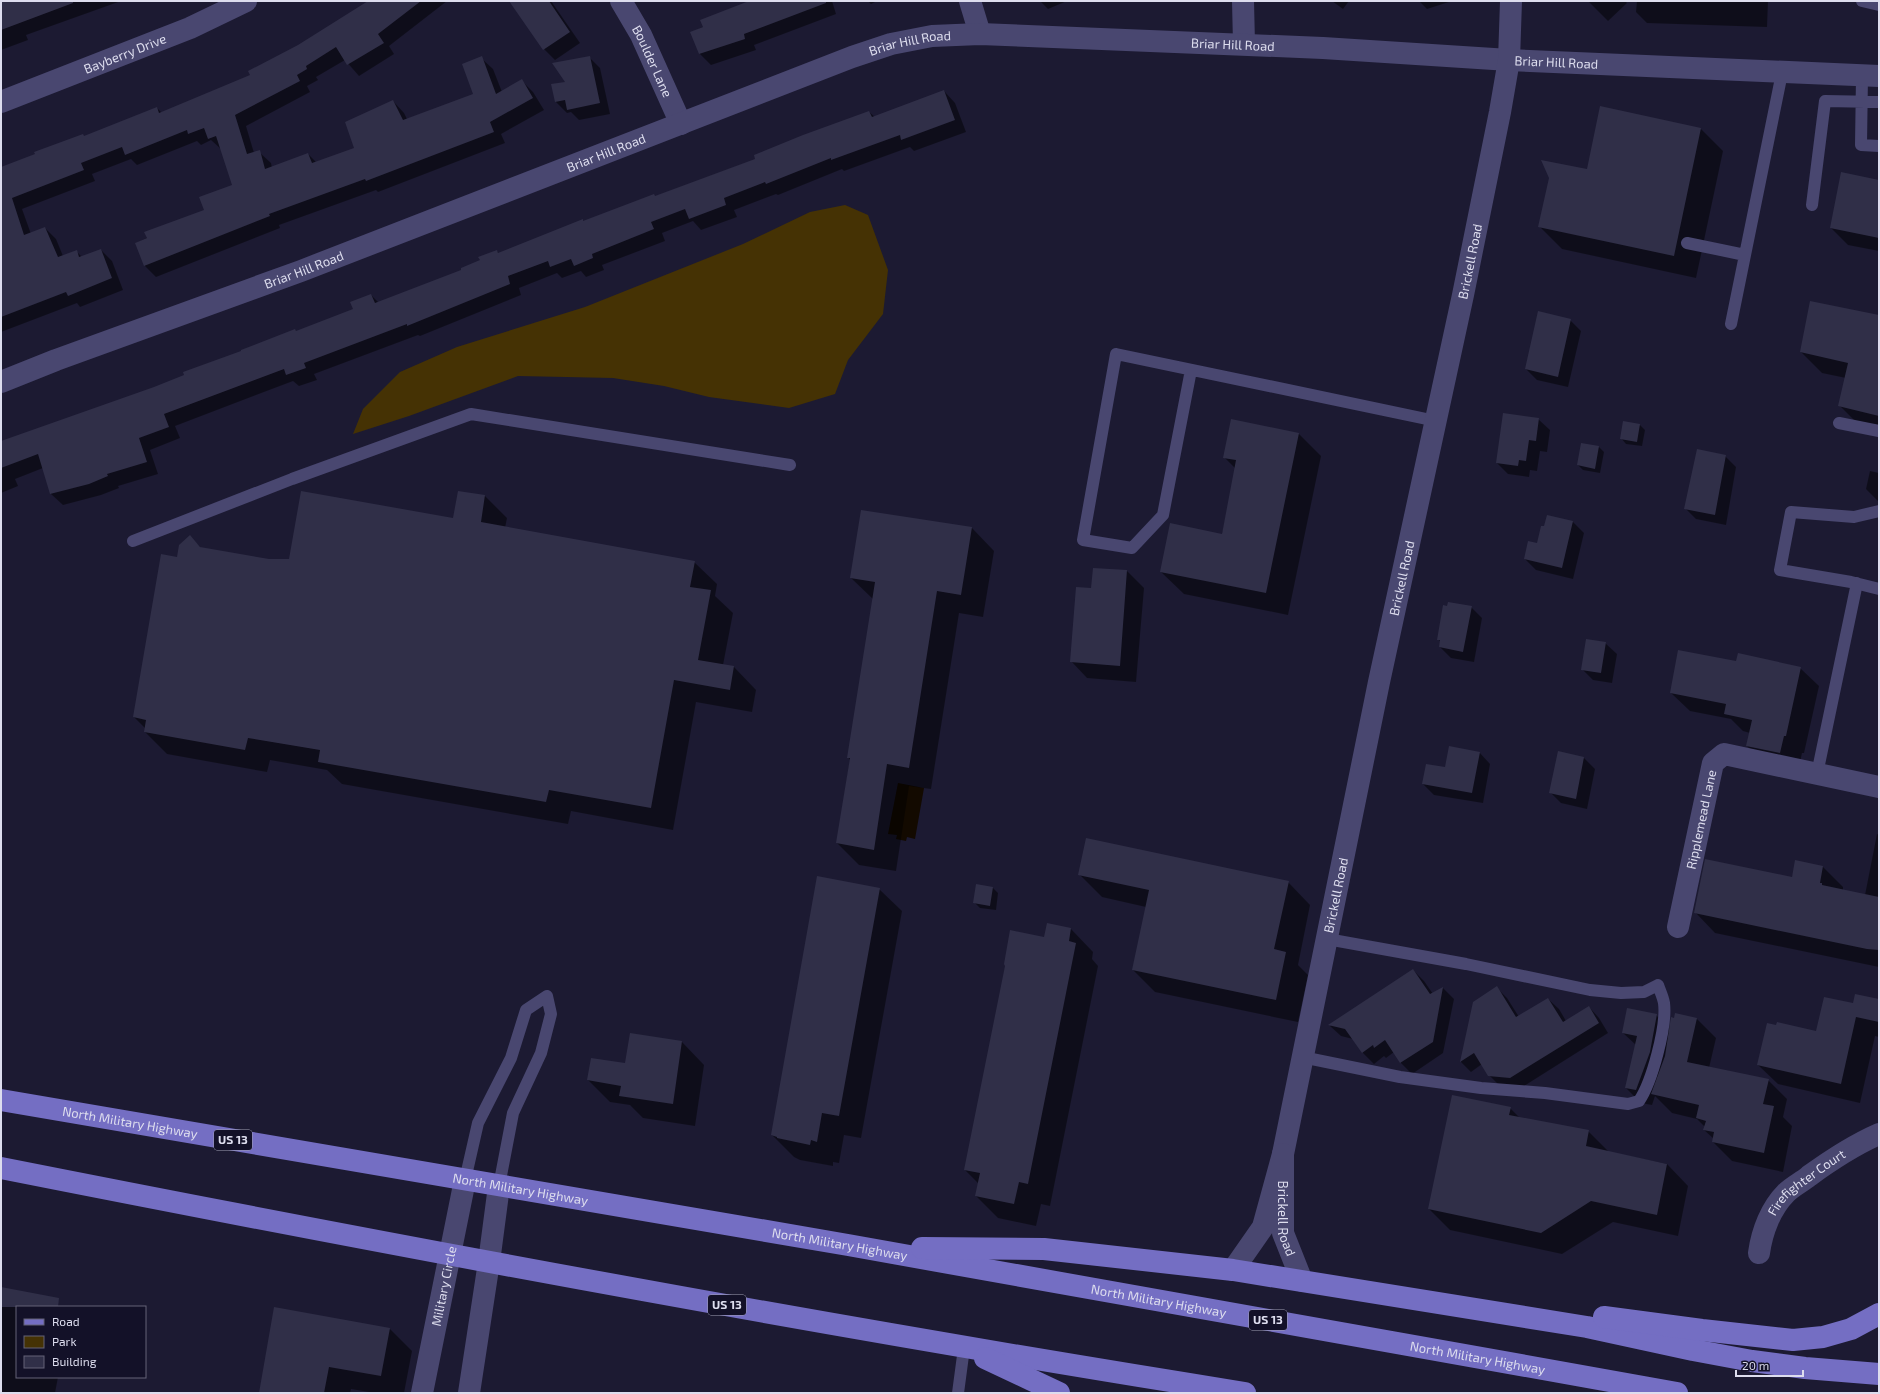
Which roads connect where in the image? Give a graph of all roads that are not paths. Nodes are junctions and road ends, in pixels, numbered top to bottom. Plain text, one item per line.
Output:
1 (246, 1) edge
2 (621, 1) edge
3 (970, 1) edge
4 (1243, 1) edge
5 (1511, 1) edge
6 (1862, 1) edge
7 (1879, 5) edge
8 (980, 34) junction
9 (1244, 44) junction
10 (1509, 60) junction
11 (1782, 73) junction
12 (1871, 76) edge
13 (1861, 101) junction
14 (1, 102) edge
15 (1879, 102) edge
16 (681, 124) junction
17 (1879, 146) edge
18 (1812, 205) dead end
19 (1687, 243) dead end
20 (1745, 255) junction
21 (1731, 324) dead end
22 (1191, 370) junction
23 (1, 382) edge
24 (1436, 421) junction
25 (1839, 422) dead end
26 (1879, 431) edge
27 (790, 465) dead end
28 (1879, 511) edge
29 (133, 541) dead end
30 (1857, 583) junction
31 (1878, 584) edge
32 (1817, 774) junction
33 (1879, 787) edge
34 (1678, 927) dead end
35 (1327, 939) junction
36 (1302, 1057) junction
37 (1, 1100) edge
38 (1879, 1134) edge
39 (1283, 1154) junction
40 (1, 1168) edge
41 (464, 1180) junction
42 (499, 1186) junction
43 (859, 1247) junction
44 (1759, 1253) dead end
45 (449, 1255) junction
46 (489, 1262) junction
47 (1233, 1270) junction
48 (1302, 1281) junction
49 (1466, 1306) junction
50 (1879, 1314) edge
51 (964, 1348) junction
52 (1879, 1374) edge
53 (422, 1393) edge
54 (469, 1393) edge
55 (958, 1393) edge
56 (1059, 1393) edge
57 (1245, 1393) edge
58 (1677, 1393) edge

1 - 14 street, Bayberry Drive
2 - 16 street, Boulder Lane
3 - 8 street
4 - 9 street
5 - 10 street, Brickell Road
6 - 7 lane
8 - 9 street, Briar Hill Road
8 - 16 street, Briar Hill Road
9 - 10 street, Briar Hill Road
10 - 11 street, Briar Hill Road
10 - 24 street, Brickell Road
11 - 12 street, Briar Hill Road
11 - 20 lane
12 - 13 lane
13 - 15 lane
13 - 17 lane
13 - 18 lane
16 - 23 street, Briar Hill Road
19 - 20 lane
20 - 21 lane
22 - 22 lane
22 - 24 lane
24 - 35 street, Brickell Road
25 - 26 lane
27 - 29 lane
28 - 30 lane
30 - 31 lane
30 - 32 lane
32 - 33 street, Ripplemead Lane
32 - 34 street, Ripplemead Lane
35 - 36 street, Brickell Road
35 - 36 lane
36 - 39 street, Brickell Road
37 - 41 main road, North Military Highway / US 13
38 - 44 street, Firefighter Court
39 - 47 street, Brickell Road
39 - 48 street, Brickell Road
40 - 45 main road, US 13
41 - 42 main road, North Military Highway / US 13
41 - 42 lane
41 - 45 street, Military Circle
42 - 43 main road, North Military Highway / US 13
42 - 46 street
43 - 47 main road
43 - 58 main road, North Military Highway / US 13
45 - 46 main road, US 13
45 - 53 street, Military Circle
46 - 51 main road, US 13
46 - 54 street
47 - 48 main road
48 - 49 main road
49 - 50 main road
49 - 52 main road
51 - 55 lane
51 - 56 main road
51 - 57 main road, US 13

